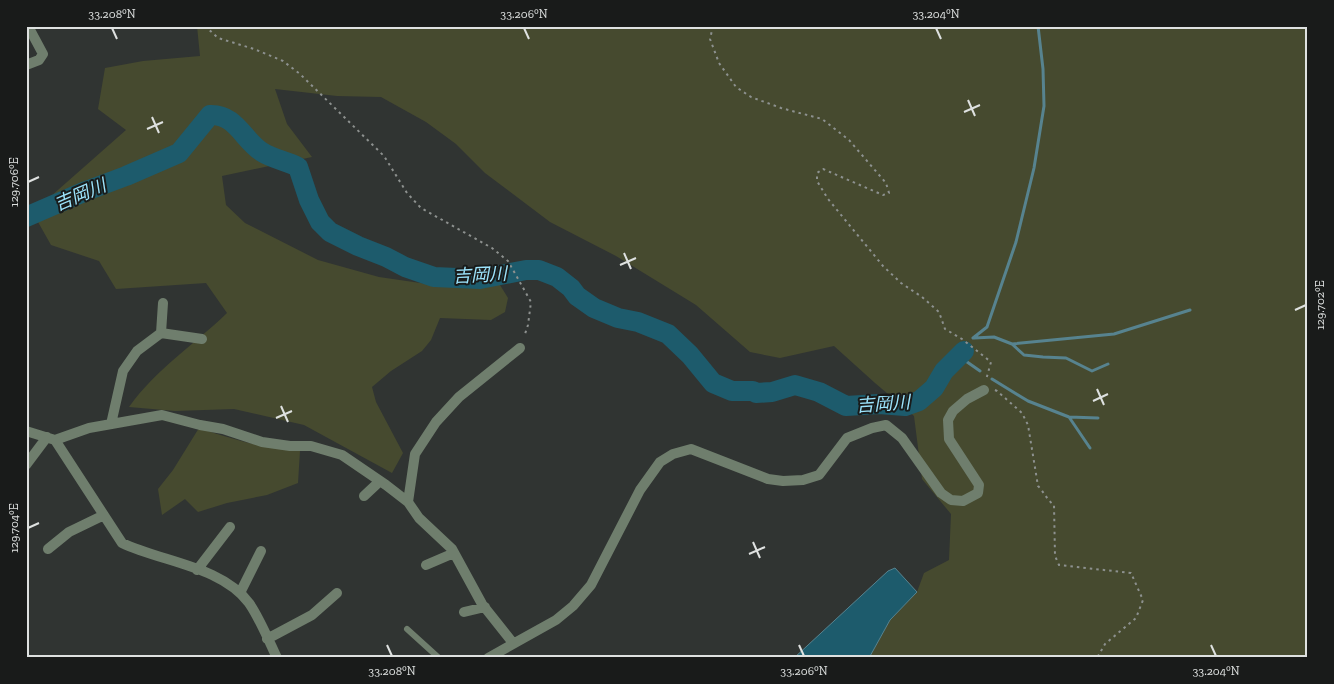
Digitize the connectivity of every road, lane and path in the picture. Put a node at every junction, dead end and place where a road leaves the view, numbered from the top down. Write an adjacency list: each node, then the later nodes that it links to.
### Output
1 (28, 26): 6 (street)
2 (205, 26): 10 (path)
3 (713, 26): 11 (path)
4 (1215, 26): 5 (path)
5 (1219, 26)
6 (26, 64)
7 (163, 303): 8 (street)
8 (161, 333): 9 (street); 12 (street)
9 (202, 339)
10 (520, 348): 18 (street)
11 (984, 390): 32 (street); 36 (path)
12 (112, 424): 14 (street); 16 (street)
13 (26, 430): 14 (street)
14 (51, 438): 15 (street); 19 (street)
15 (26, 465)
16 (380, 480): 17 (street); 18 (street)
17 (364, 496)
18 (408, 502): 23 (street)
19 (102, 516): 21 (street); 25 (street)
20 (230, 527): 25 (street)
21 (48, 549)
22 (261, 551): 26 (street)
23 (454, 553): 24 (street); 28 (street)
24 (426, 565)
25 (196, 570): 26 (street)
26 (240, 593): 31 (street)
27 (337, 593): 31 (street)
28 (485, 607): 29 (street); 32 (street)
29 (464, 612)
30 (407, 629): 34 (lane)
31 (267, 639): 33 (street)
32 (513, 643): 35 (street)
33 (277, 658)
34 (439, 658)
35 (488, 658)
36 (1097, 658)

